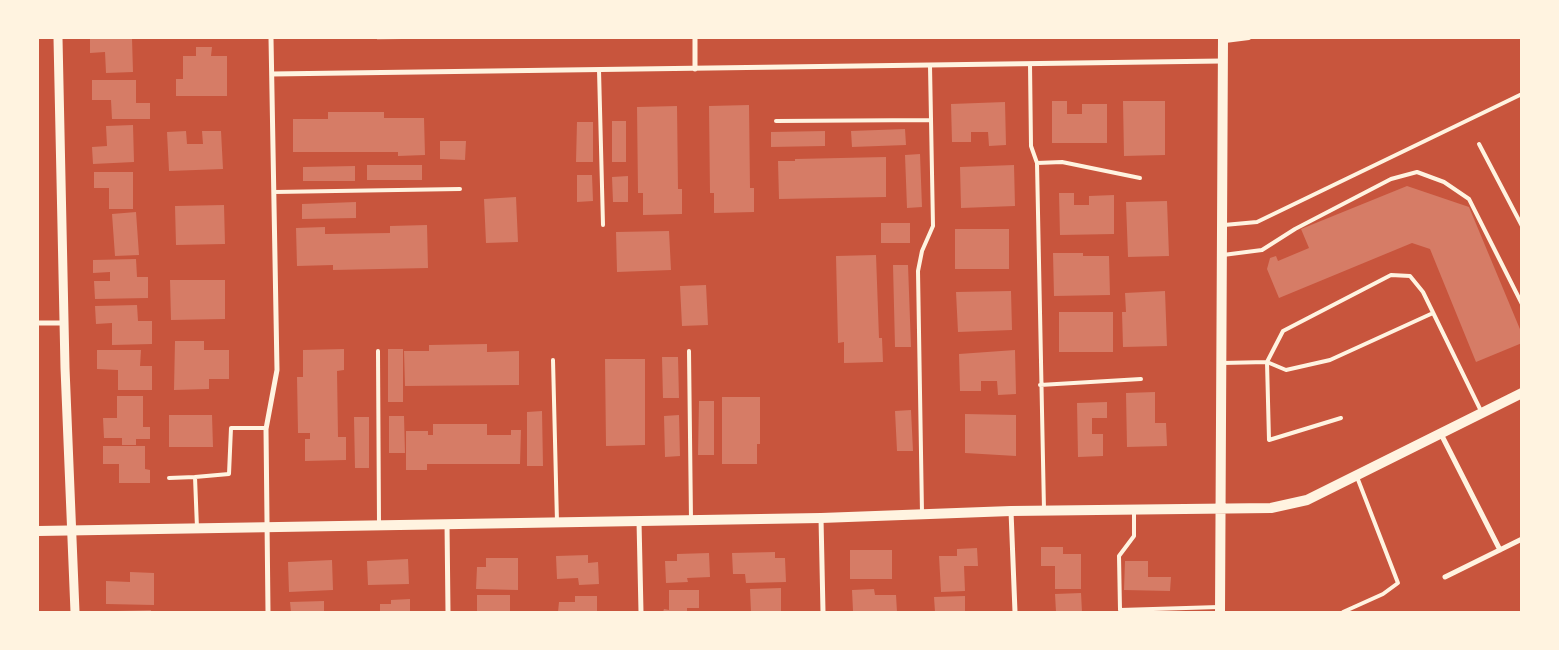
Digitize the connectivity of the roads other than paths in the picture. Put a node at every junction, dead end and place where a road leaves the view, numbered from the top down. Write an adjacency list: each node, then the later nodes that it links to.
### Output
1 (58, 38): 26 (street)
2 (271, 38): 11 (street)
3 (695, 38): 9 (street)
4 (1249, 38): 5 (lane)
5 (1223, 39): 6 (main road)
6 (1222, 61): 7 (street); 21 (main road)
7 (1030, 64): 8 (street); 16 (lane)
8 (930, 66): 9 (street); 13 (lane)
9 (695, 69): 10 (street)
10 (599, 70): 11 (street); 20 (lane)
11 (272, 74): 19 (street)
12 (1522, 94): 21 (lane)
13 (931, 120): 14 (lane); 47 (lane)
14 (776, 121)
15 (1479, 144): 22 (lane)
16 (1037, 163): 17 (lane); 34 (lane)
17 (1140, 178)
18 (460, 188): 19 (lane)
19 (274, 192): 38 (street)
20 (603, 225)
21 (1220, 225): 23 (main road)
22 (1522, 226)
23 (1220, 255): 24 (lane); 32 (main road)
24 (1522, 304)
25 (1433, 313): 31 (lane); 31 (lane); 36 (lane)
26 (64, 322): 27 (street); 56 (street)
27 (38, 323)
28 (378, 351): 53 (lane)
29 (688, 351): 49 (lane)
30 (553, 360): 51 (lane)
31 (1267, 362): 32 (lane); 37 (lane)
32 (1220, 363): 43 (main road)
33 (1141, 380): 34 (lane)
34 (1040, 384): 46 (lane)
35 (1522, 393): 36 (main road)
36 (1482, 413): 39 (main road)
37 (1341, 418)
38 (266, 428): 41 (lane); 54 (street)
39 (1441, 433): 40 (main road); 59 (street)
40 (1357, 475): 43 (main road); 68 (lane)
41 (195, 477): 42 (lane); 55 (lane)
42 (169, 478)
43 (1220, 507): 44 (main road); 61 (main road)
44 (1134, 509): 46 (main road); 61 (lane)
45 (1011, 511): 46 (main road); 47 (main road); 67 (street)
46 (1044, 511)
47 (922, 515): 48 (main road)
48 (821, 518): 49 (main road); 66 (street)
49 (691, 520): 50 (main road)
50 (639, 521): 51 (main road); 65 (street)
51 (557, 522): 52 (main road)
52 (447, 523): 53 (main road); 64 (street)
53 (379, 524): 54 (main road)
54 (268, 526): 55 (main road); 63 (street)
55 (197, 528): 56 (main road)
56 (74, 530): 57 (main road); 62 (street)
57 (38, 531)
58 (1522, 540): 59 (street)
59 (1500, 550): 60 (street)
60 (1446, 577)
61 (1220, 610)
62 (75, 612)
63 (268, 612)
64 (448, 612)
65 (641, 612)
66 (823, 612)
67 (1015, 612)
68 (1343, 612)

